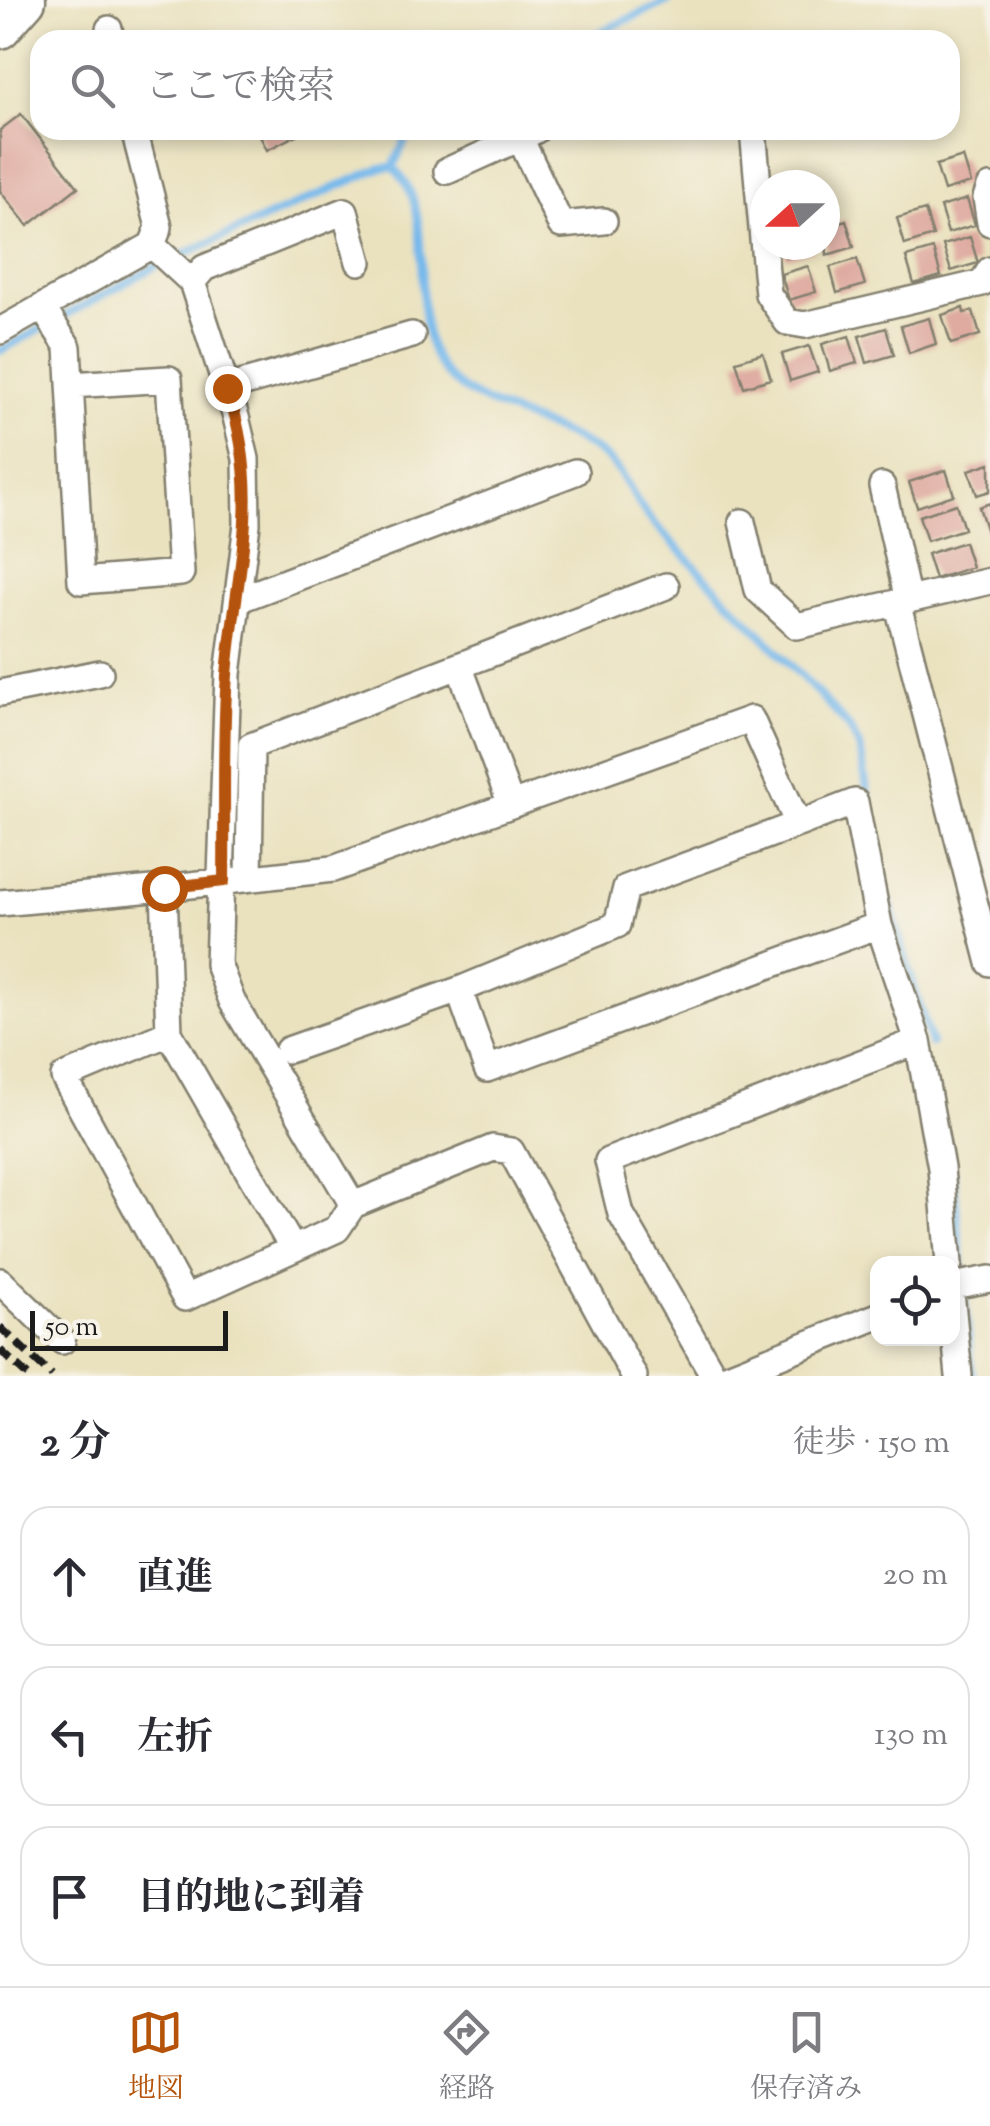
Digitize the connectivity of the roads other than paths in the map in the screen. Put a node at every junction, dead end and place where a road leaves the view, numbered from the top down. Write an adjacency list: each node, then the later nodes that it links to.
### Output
1 (25, 0): 2 (main road)
2 (0, 28)
3 (137, 140): 11 (street)
4 (515, 140): 7 (street)
5 (530, 140): 9 (street)
6 (754, 140): 13 (street)
7 (447, 171)
8 (990, 186): 10 (street)
9 (604, 221)
10 (990, 223)
11 (155, 248): 14 (street); 15 (street)
12 (360, 262): 14 (street)
13 (990, 270)
14 (185, 276): 19 (street)
15 (49, 317): 16 (street); 18 (street)
16 (0, 330)
17 (412, 335): 19 (street)
18 (70, 384): 18 (street)
19 (227, 388): 25 (street)
20 (575, 472): 25 (street)
21 (882, 486): 26 (street)
22 (742, 522): 26 (street)
23 (990, 580): 26 (street)
24 (666, 586): 27 (street)
25 (240, 598): 32 (street)
26 (902, 601): 36 (street)
27 (460, 668): 30 (street); 32 (street)
28 (100, 673): 29 (street)
29 (0, 693)
30 (511, 805): 31 (street); 32 (street)
31 (798, 824): 35 (street); 37 (street)
32 (237, 879): 33 (street); 41 (street)
33 (164, 888): 34 (street); 38 (street)
34 (0, 903)
35 (880, 925): 37 (street); 39 (street)
36 (988, 949)
37 (459, 990): 40 (street)
38 (169, 1032): 42 (street); 42 (street)
39 (918, 1041): 43 (street); 51 (street)
40 (288, 1050)
41 (352, 1204): 42 (street); 50 (street)
42 (293, 1249)
43 (948, 1256)
44 (990, 1279): 46 (street)
45 (0, 1281): 48 (street)
46 (960, 1285)
47 (870, 1319): 52 (street)
48 (62, 1341)
49 (956, 1346): 53 (street)
50 (634, 1376)
51 (714, 1376)
52 (728, 1376)
53 (959, 1376)

